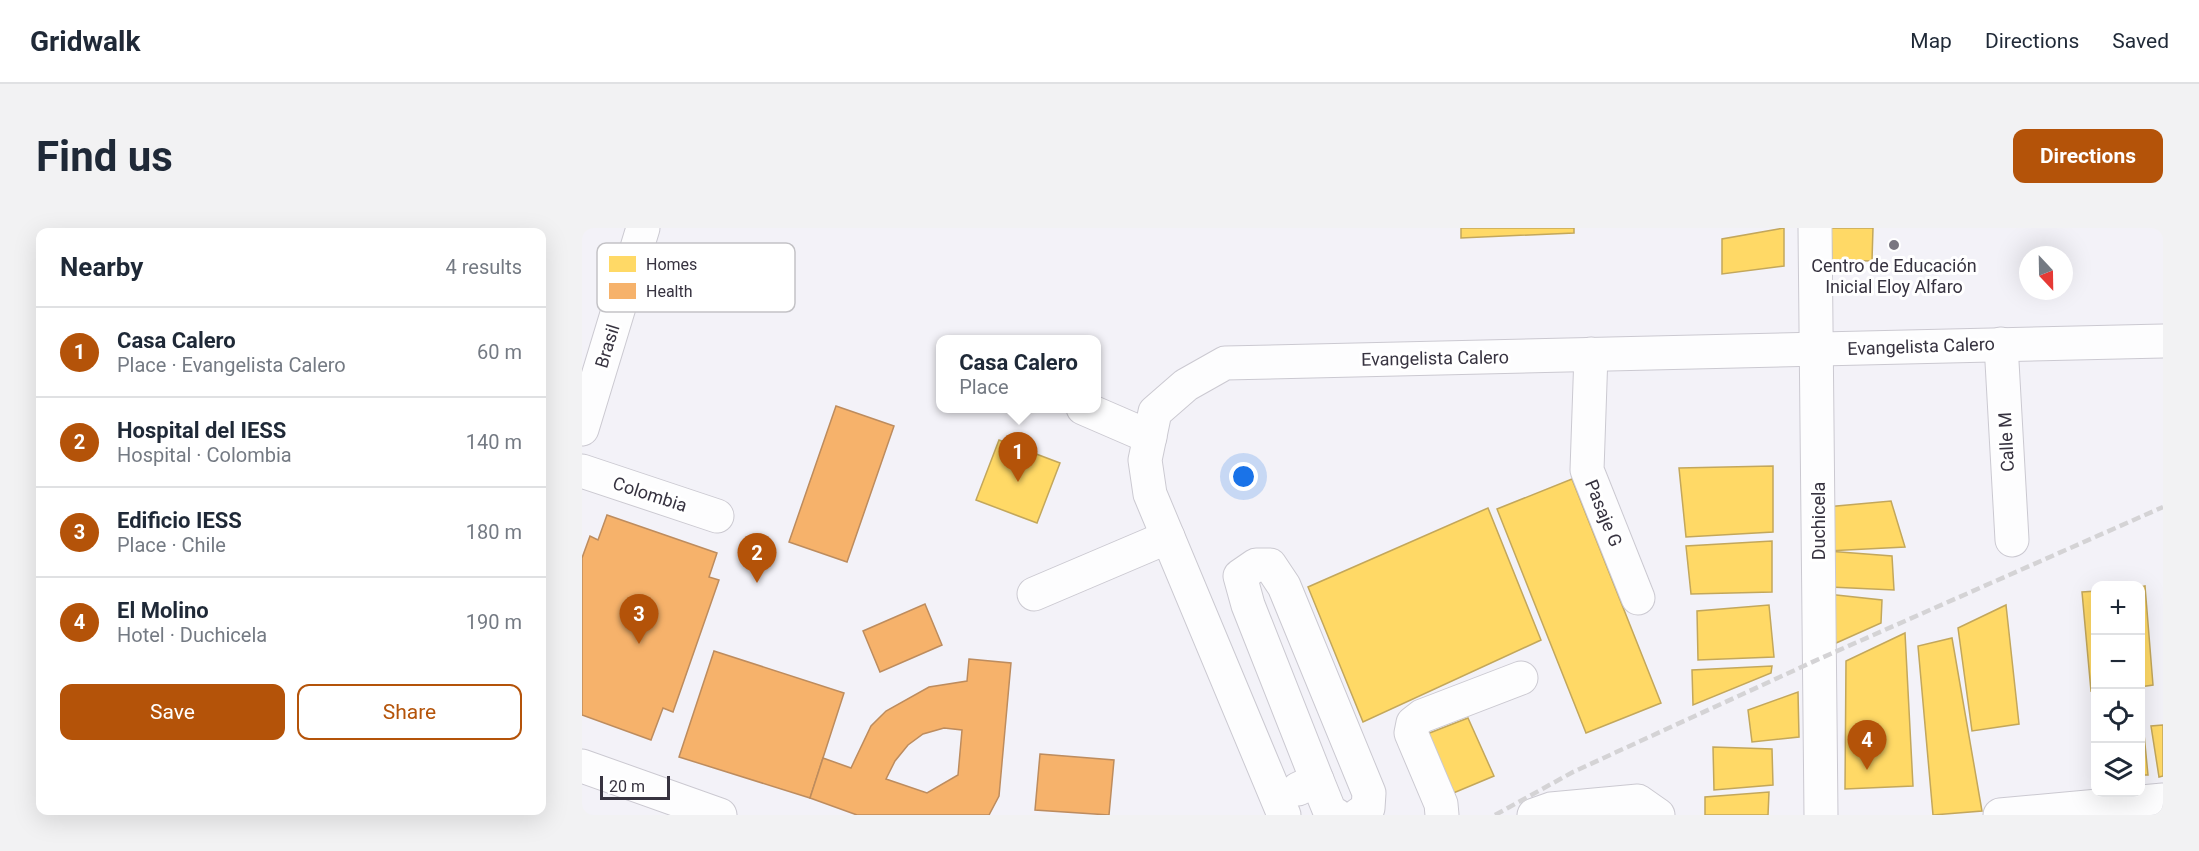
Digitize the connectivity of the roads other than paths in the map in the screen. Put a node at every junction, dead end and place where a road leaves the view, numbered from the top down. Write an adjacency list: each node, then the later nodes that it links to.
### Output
1 (643, 228): 3 (street, Brasil)
2 (1815, 228): 7 (street, Duchicela)
3 (638, 243)
4 (618, 312): 10 (street, Brasil)
5 (2163, 341): 6 (street, Evangelista Calero)
6 (2001, 344): 7 (street, Evangelista Calero); 15 (street, Calle M)
7 (1817, 349): 8 (street, Evangelista Calero); 29 (street, Duchicela)
8 (1591, 354): 11 (street, Evangelista Calero); 17 (street, Pasaje G)
9 (1094, 413): 11 (street)
10 (582, 429)
11 (1150, 438): 14 (street, Evangelista Calero)
12 (582, 471): 13 (street, Colombia)
13 (717, 516)
14 (1168, 537): 16 (street); 22 (street, Evangelista Calero)
15 (2012, 540)
16 (1034, 594)
17 (1638, 598)
18 (1521, 678): 26 (street)
19 (582, 766): 23 (street)
20 (1317, 780): 22 (street); 24 (street); 25 (street)
21 (2163, 800): 30 (street)
22 (1281, 807)
23 (720, 815)
24 (1336, 815)
25 (1358, 815)
26 (1442, 815)
27 (1534, 815): 28 (street)
28 (1658, 815)
29 (1821, 815)
30 (2000, 815)

